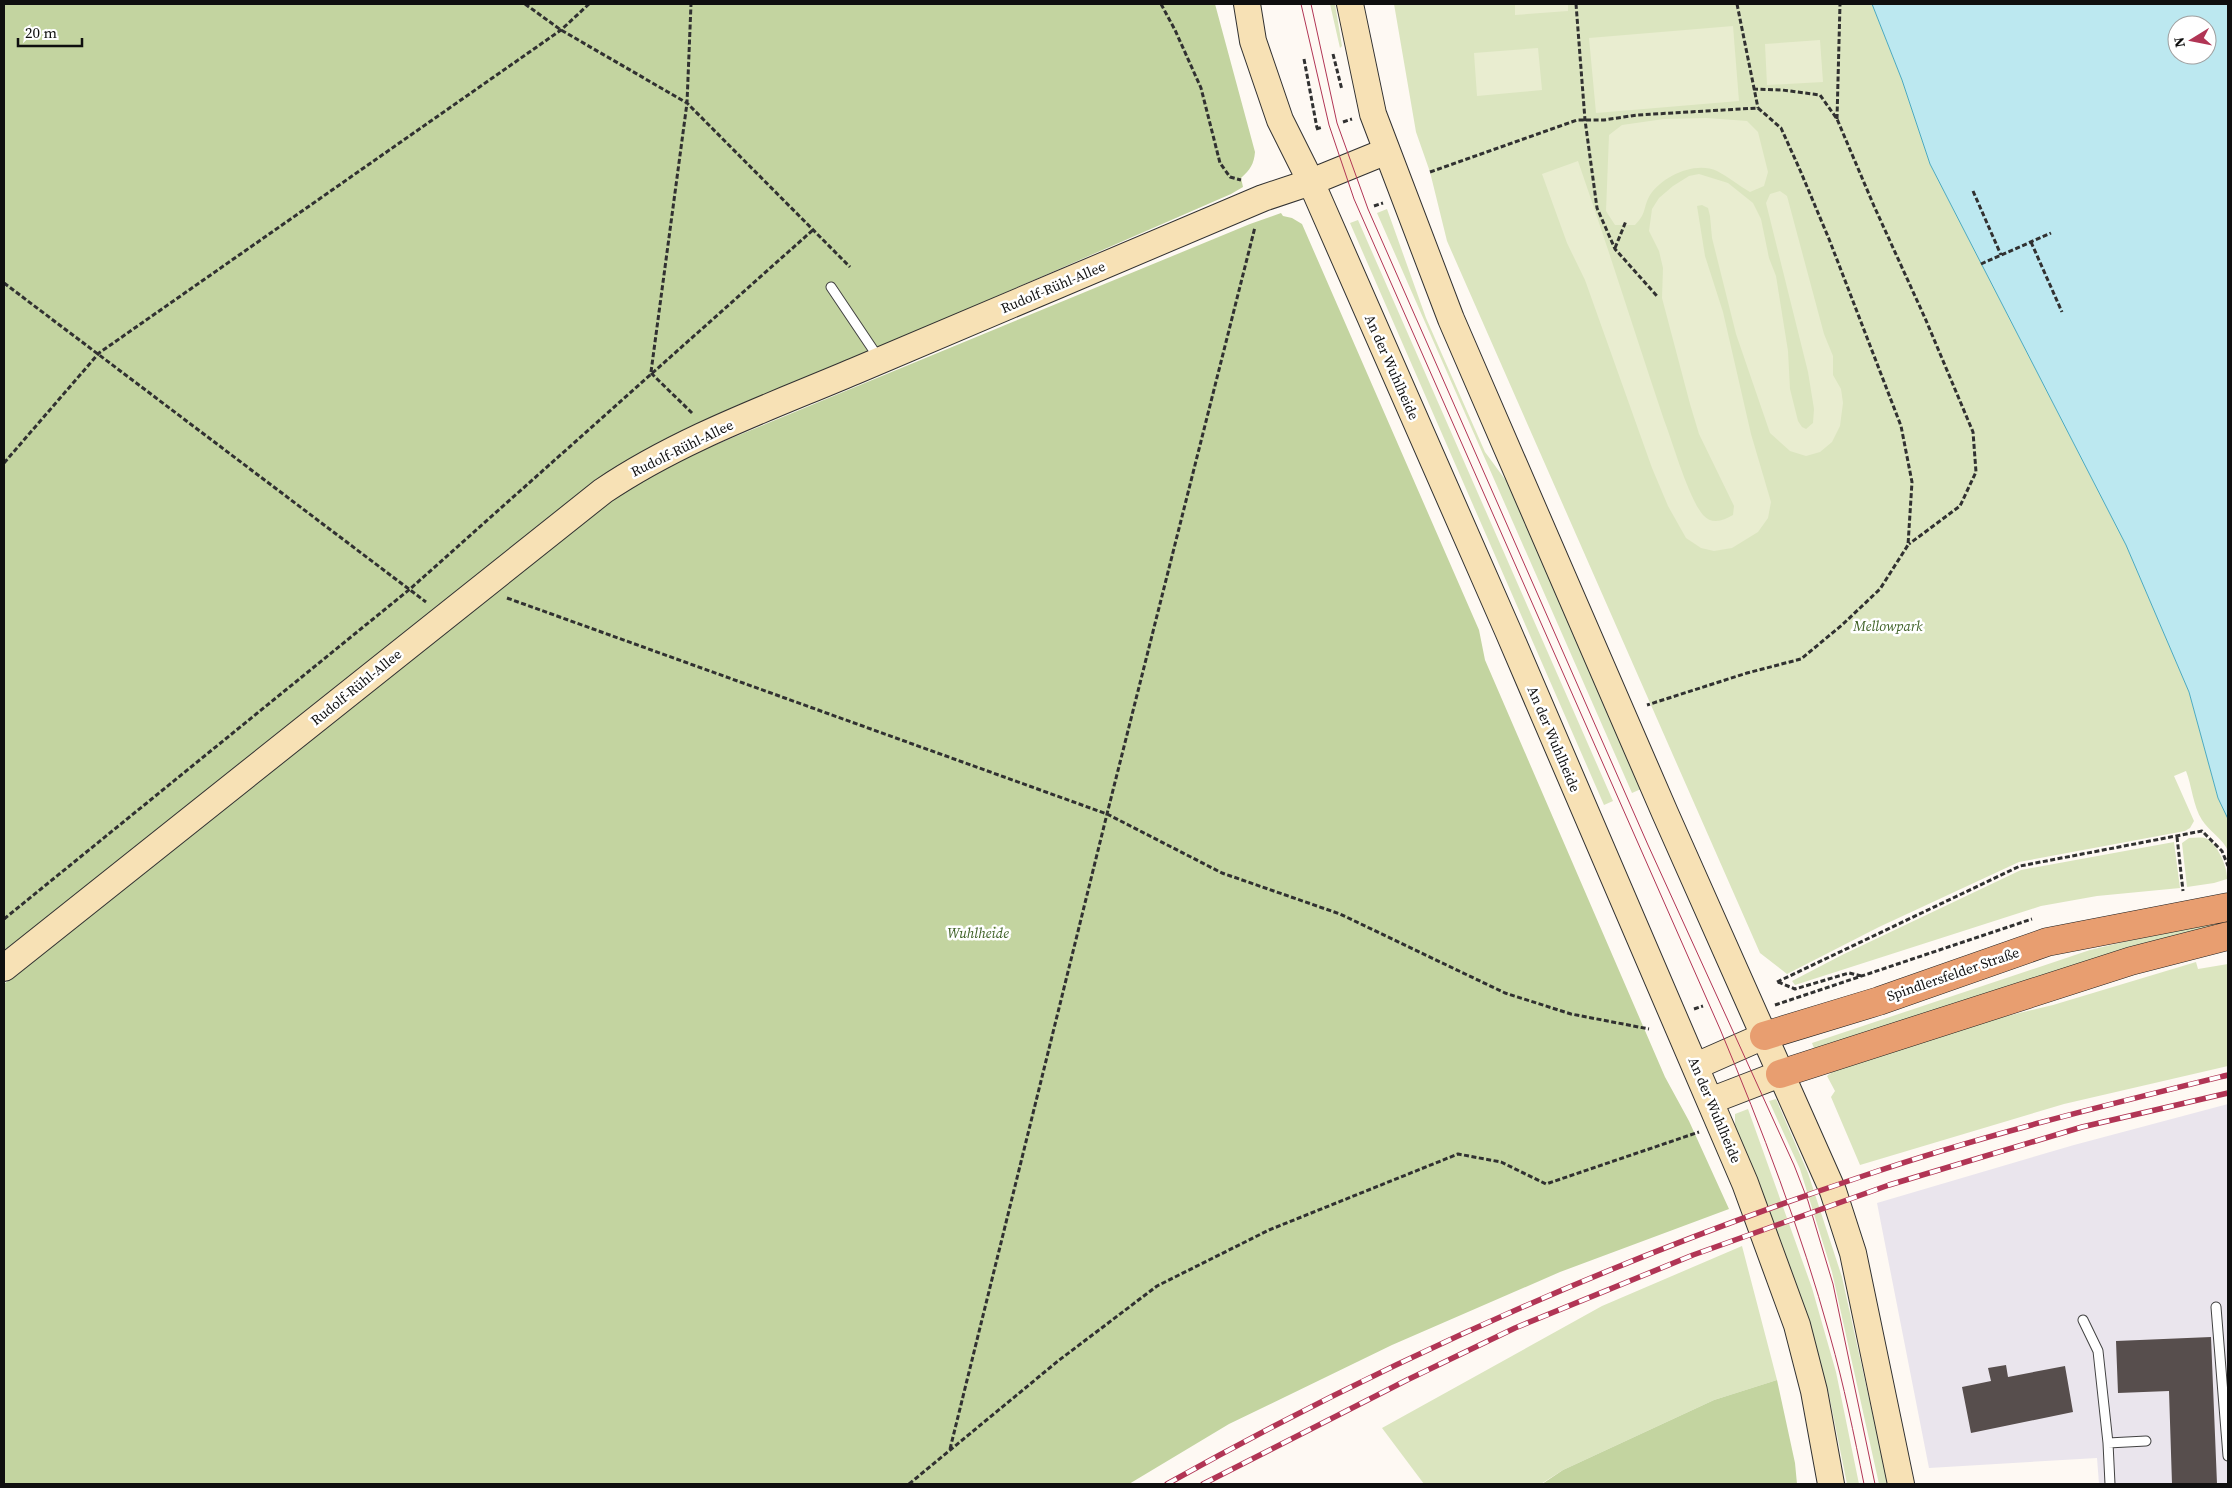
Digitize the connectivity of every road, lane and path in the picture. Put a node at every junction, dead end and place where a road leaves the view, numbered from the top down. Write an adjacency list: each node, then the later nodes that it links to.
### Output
1 (525, 4): 10 (path)
2 (589, 4): 10 (path)
3 (691, 4): 15 (path)
4 (1161, 4): 26 (path)
5 (1246, 4): 27 (main road, An der Wuhlheide)
6 (1350, 4): 24 (main road)
7 (1576, 4): 20 (path)
8 (1737, 4): 13 (path)
9 (1840, 4): 18 (path)
10 (561, 30): 15 (path); 42 (path)
11 (1333, 54): 14 (path)
12 (1304, 59): 22 (path)
13 (1754, 90): 16 (path); 18 (path)
14 (1343, 98)
15 (687, 103): 31 (path); 44 (path)
16 (1758, 108): 20 (path); 47 (path)
17 (1346, 113): 19 (path)
18 (1838, 119): 47 (path)
19 (1348, 120)
20 (1585, 120): 25 (path); 34 (path)
21 (1323, 127): 22 (path)
22 (1317, 128): 23 (path)
23 (1311, 130)
24 (1387, 151): 27 (main road, Rudolf-Rühl-Allee); 64 (main road)
25 (1430, 172)
26 (1241, 180)
27 (1311, 182): 29 (main road, Rudolf-Rühl-Allee); 65 (main road, An der Wuhlheide)
28 (1973, 192): 35 (path)
29 (1263, 198): 43 (main road, Rudolf-Rühl-Allee); 52 (path)
30 (1626, 220): 34 (path)
31 (814, 228): 37 (path); 44 (path)
32 (2051, 233): 33 (path)
33 (2031, 242): 35 (path); 41 (path)
34 (1615, 249): 40 (path)
35 (2001, 255): 36 (path)
36 (1981, 264)
37 (850, 267)
38 (4, 283): 42 (path)
39 (831, 287): 43 (lane)
40 (1658, 296)
41 (2062, 312)
42 (99, 353): 46 (path); 49 (path)
43 (880, 361): 48 (main road, Rudolf-Rühl-Allee)
44 (651, 373): 45 (path); 49 (path)
45 (692, 413)
46 (4, 463)
47 (1908, 545): 51 (path)
48 (480, 588): 50 (main road, Rudolf-Rühl-Allee); 52 (path)
49 (410, 589): 50 (path); 57 (path)
50 (444, 617): 59 (main road, Rudolf-Rühl-Allee)
51 (1647, 705)
52 (1106, 814): 63 (path); 73 (path)
53 (2177, 837): 54 (path); 55 (path); 61 (path)
54 (2228, 866)
55 (2184, 897)
56 (2223, 908): 64 (highway, Spindlersfelder Straße)
57 (4, 919)
58 (2226, 937): 66 (highway)
59 (4, 968)
60 (1703, 1006): 62 (path)
61 (1772, 1006)
62 (1694, 1009)
63 (1648, 1029)
64 (1764, 1036): 65 (main road, Spindlersfelder Straße); 66 (main road)
65 (1696, 1066): 67 (main road, An der Wuhlheide)
66 (1780, 1074): 67 (main road); 77 (main road)
67 (1710, 1101): 76 (main road, An der Wuhlheide)
68 (1701, 1131): 73 (path)
69 (2216, 1307): 74 (lane)
70 (2083, 1320): 72 (lane)
71 (2146, 1441): 72 (lane)
72 (2108, 1443): 78 (lane)
73 (950, 1449): 75 (path)
74 (2228, 1456)
75 (909, 1484)
76 (1831, 1484)
77 (1901, 1484)
78 (2110, 1484)

